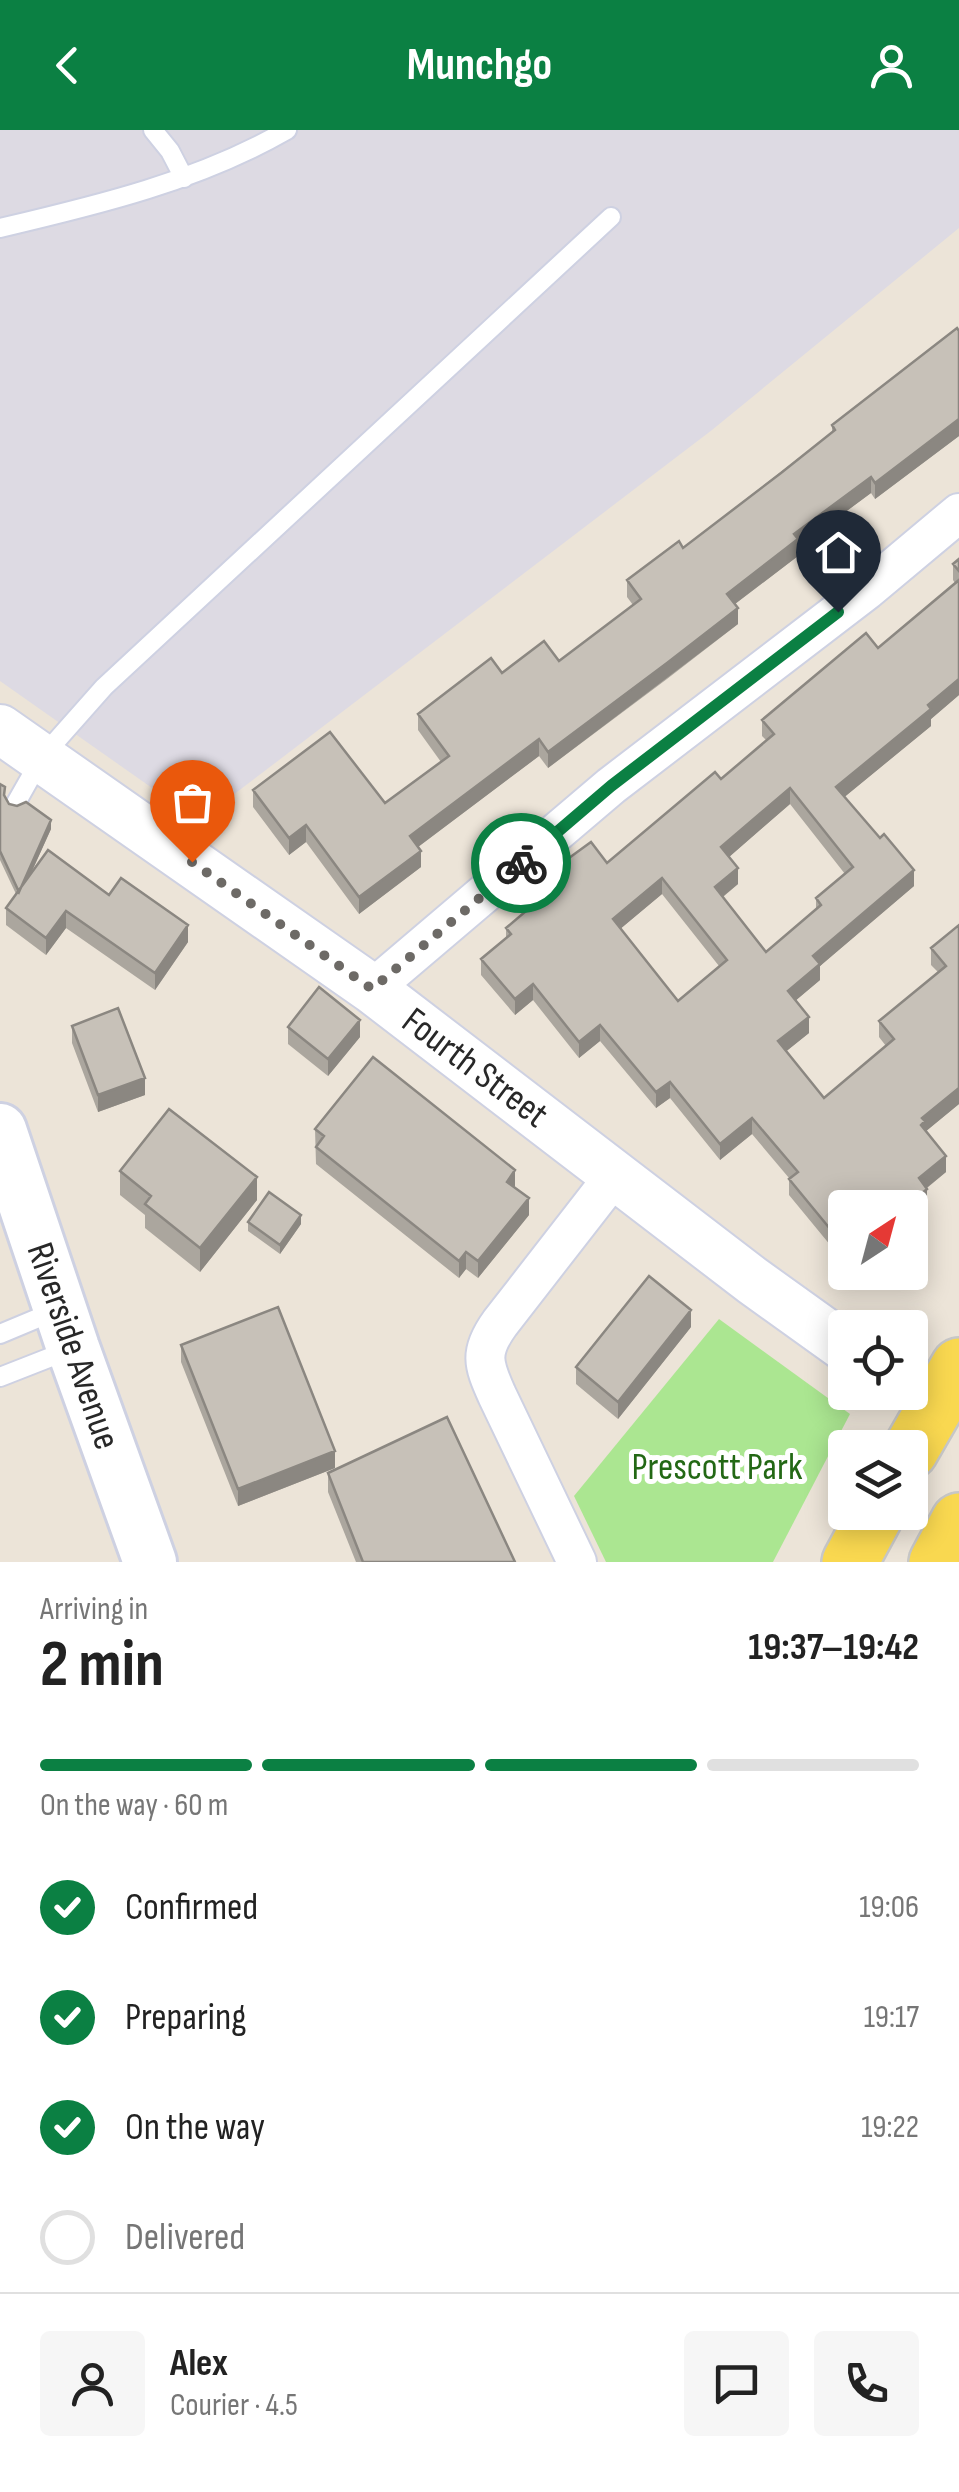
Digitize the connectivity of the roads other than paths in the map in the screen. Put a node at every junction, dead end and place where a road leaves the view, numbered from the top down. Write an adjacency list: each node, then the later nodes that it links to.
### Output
1 (154, 130): 3 (lane)
2 (287, 130): 3 (lane)
3 (184, 178): 5 (lane)
4 (611, 217): 8 (lane)
5 (0, 228)
6 (959, 514): 10 (street)
7 (0, 729): 8 (street, Fourth Street)
8 (42, 757): 9 (lane); 10 (street, Fourth Street)
9 (16, 804)
10 (372, 989): 12 (street, Fourth Street)
11 (4, 1157): 13 (main road, Riverside Avenue)
12 (615, 1174): 15 (street, Fourth Street); 20 (street)
13 (67, 1329): 14 (lane); 16 (lane); 19 (main road, Riverside Avenue)
14 (0, 1334)
15 (828, 1334)
16 (0, 1378)
17 (959, 1521): 22 (main road)
18 (867, 1530): 21 (main road)
19 (150, 1562)
20 (577, 1562)
21 (850, 1562)
22 (937, 1562)

